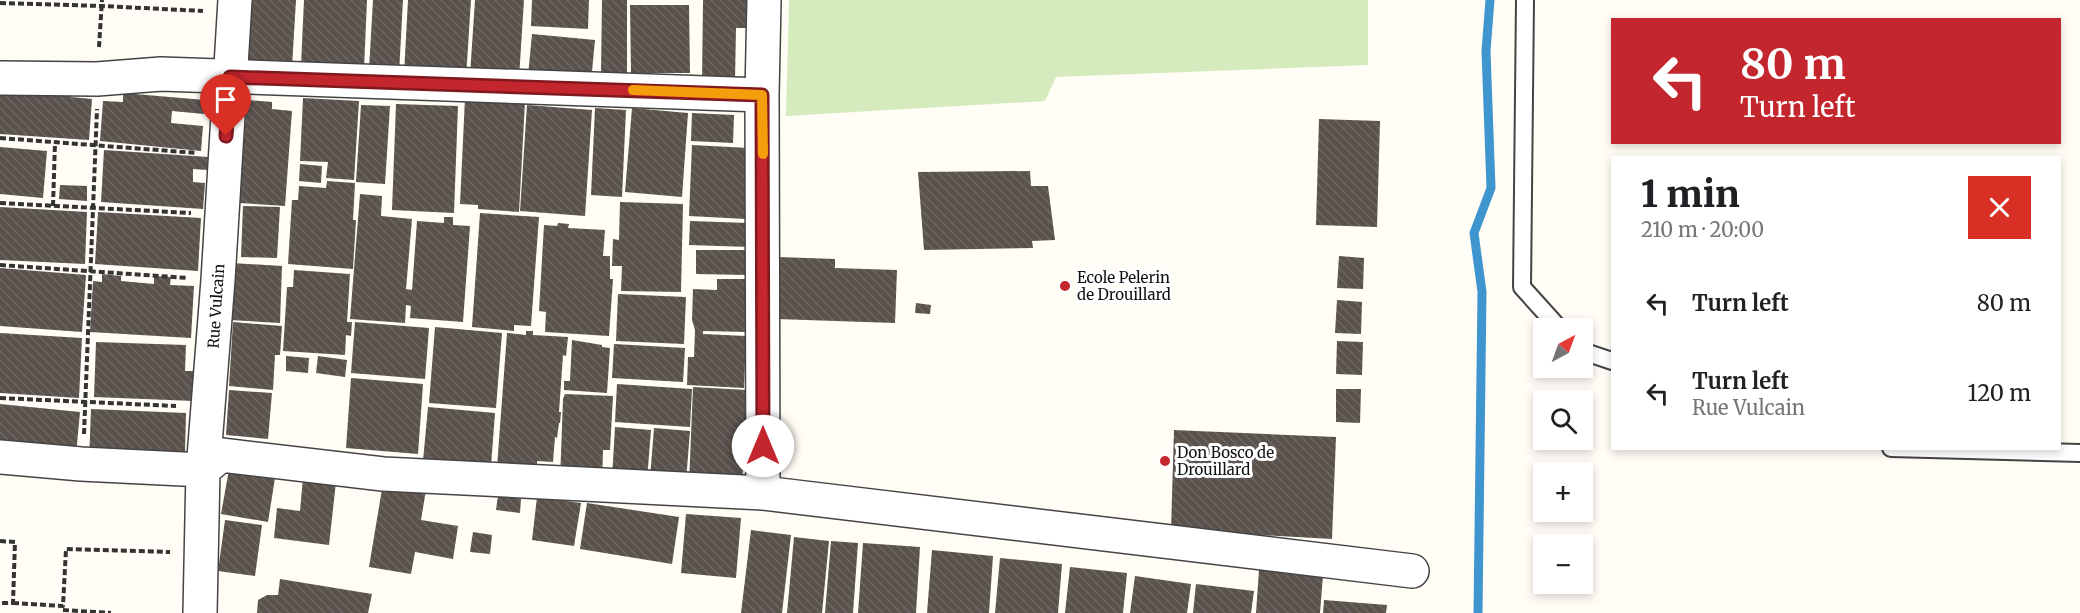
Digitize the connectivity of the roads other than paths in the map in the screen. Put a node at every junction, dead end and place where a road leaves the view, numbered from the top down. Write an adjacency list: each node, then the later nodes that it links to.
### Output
1 (764, 0): 6 (street)
2 (1525, 0): 7 (lane)
3 (234, 6): 4 (street, Rue Vulcain)
4 (230, 77): 5 (street); 6 (street); 13 (street, Rue Vulcain)
5 (0, 78)
6 (762, 95): 14 (street)
7 (1550, 318)
8 (1593, 355): 9 (lane)
9 (1611, 361)
10 (1967, 450): 11 (lane)
11 (2080, 453)
12 (0, 457): 13 (street)
13 (203, 470): 14 (street); 16 (street, Rue Vulcain)
14 (763, 493): 15 (street)
15 (1412, 571)
16 (200, 613)

